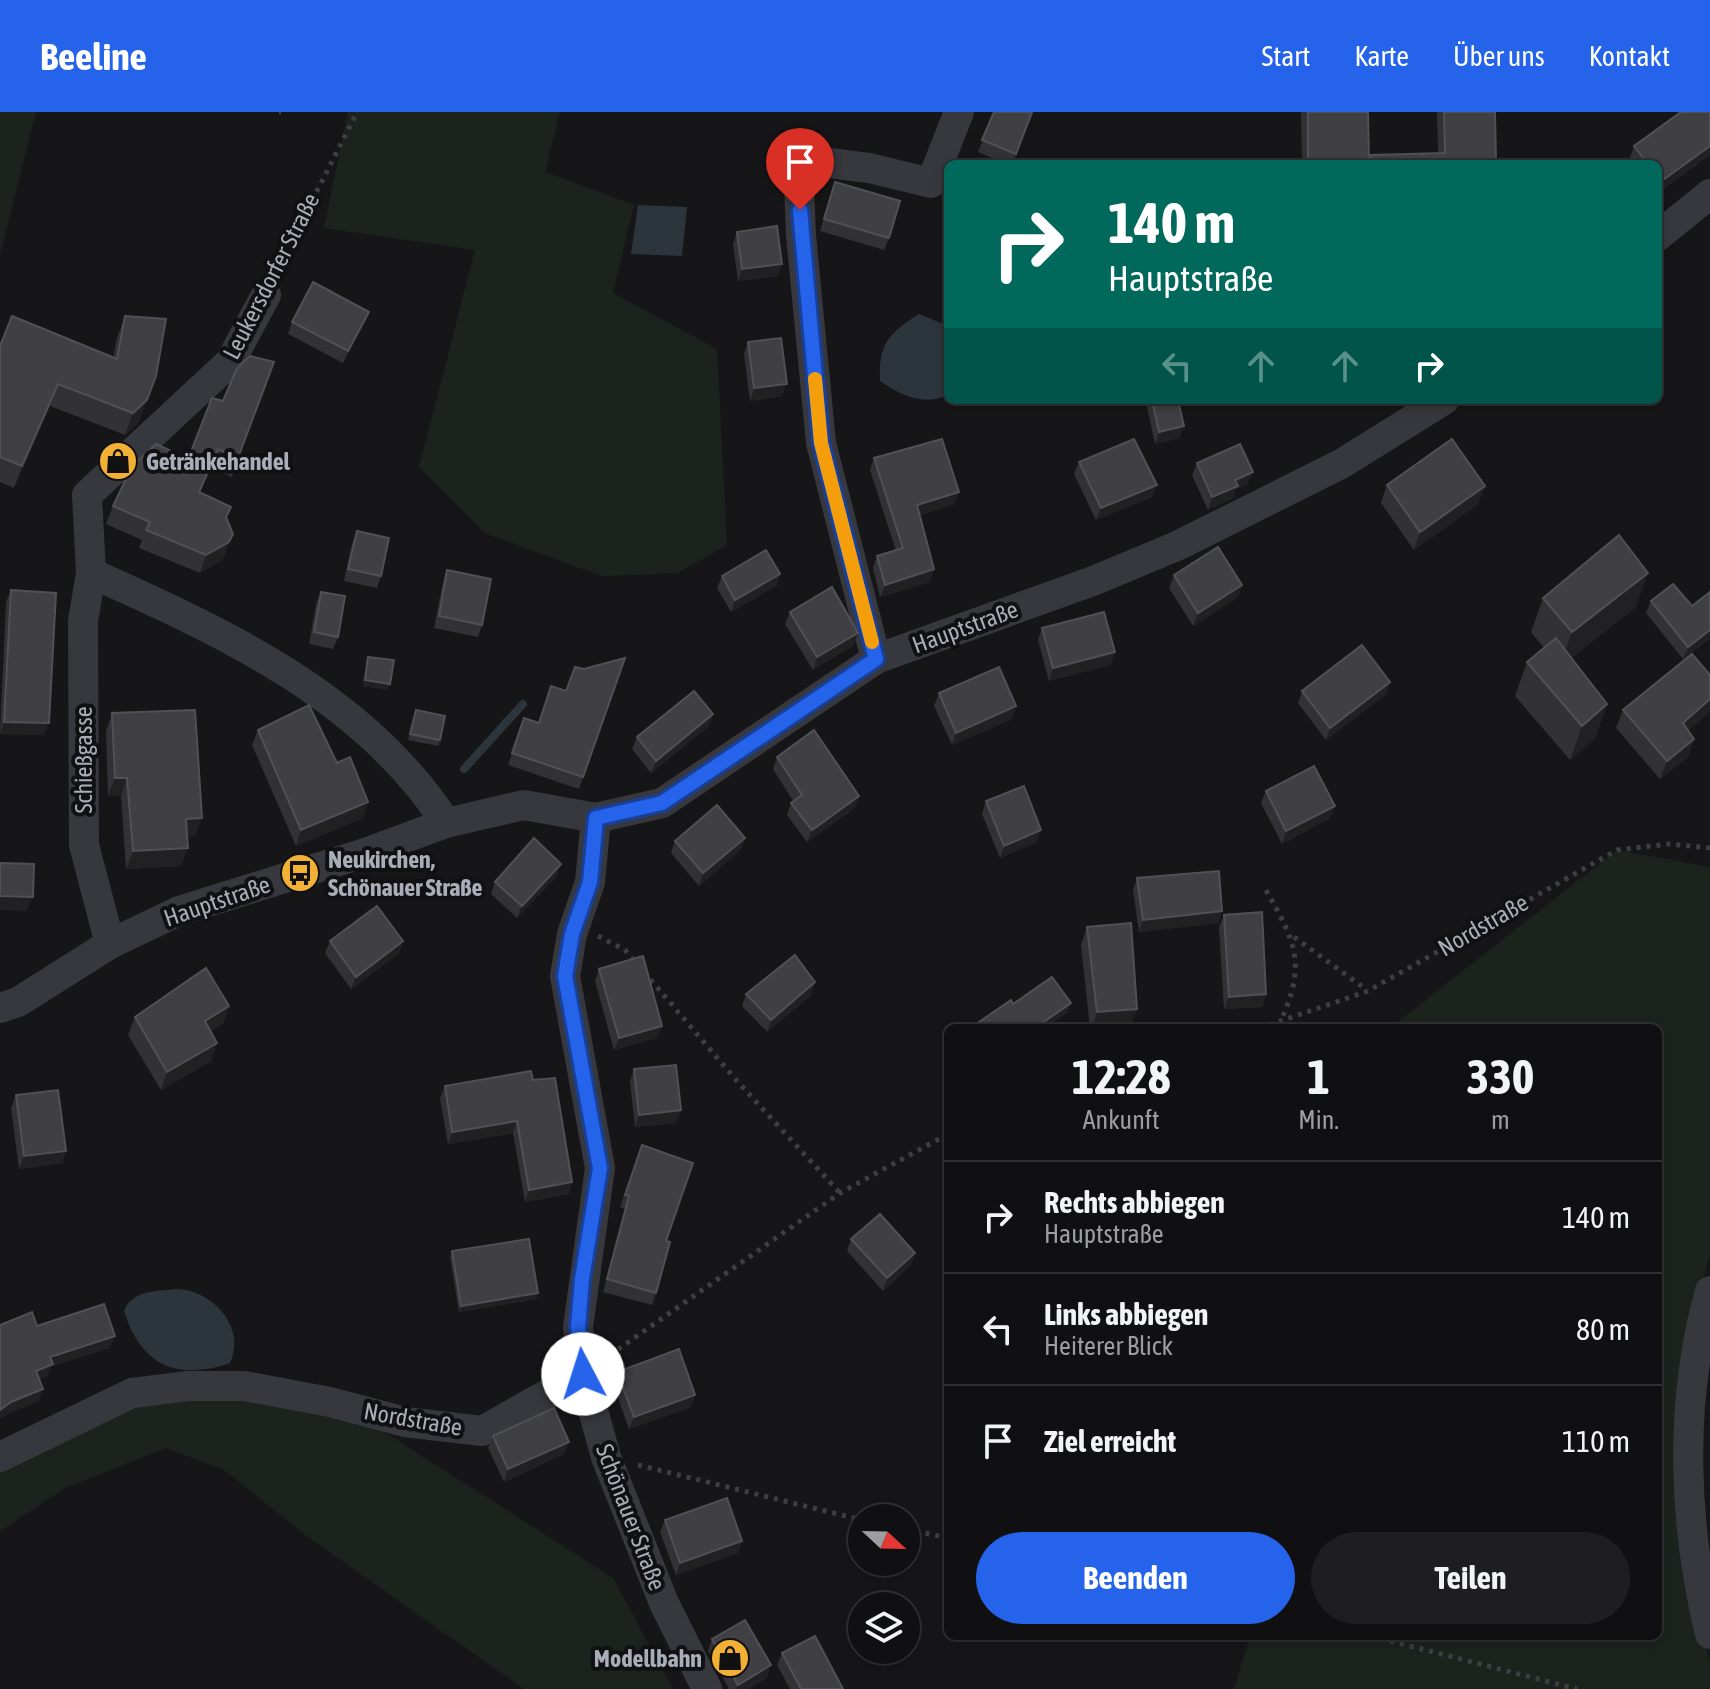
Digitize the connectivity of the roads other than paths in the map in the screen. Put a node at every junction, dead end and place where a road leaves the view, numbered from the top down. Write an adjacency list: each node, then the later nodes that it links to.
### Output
1 (959, 112): 7 (street)
2 (1710, 194): 3 (street)
3 (1662, 233)
4 (266, 295): 6 (street, Leukersdorfer Straße)
5 (1438, 404): 7 (street, Hauptstraße)
6 (91, 573): 9 (street); 10 (street, Schießgasse)
7 (876, 659): 8 (street, Hauptstraße)
8 (596, 818): 9 (street, Hauptstraße); 13 (street, Schönauer Straße)
9 (446, 823): 10 (street, Hauptstraße)
10 (110, 944): 11 (street, Hauptstraße)
11 (0, 1008)
12 (1710, 1291): 15 (street)
13 (583, 1374): 14 (street, Nordstraße); 16 (street, Schönauer Straße)
14 (0, 1457)
15 (1710, 1634)
16 (707, 1689)

